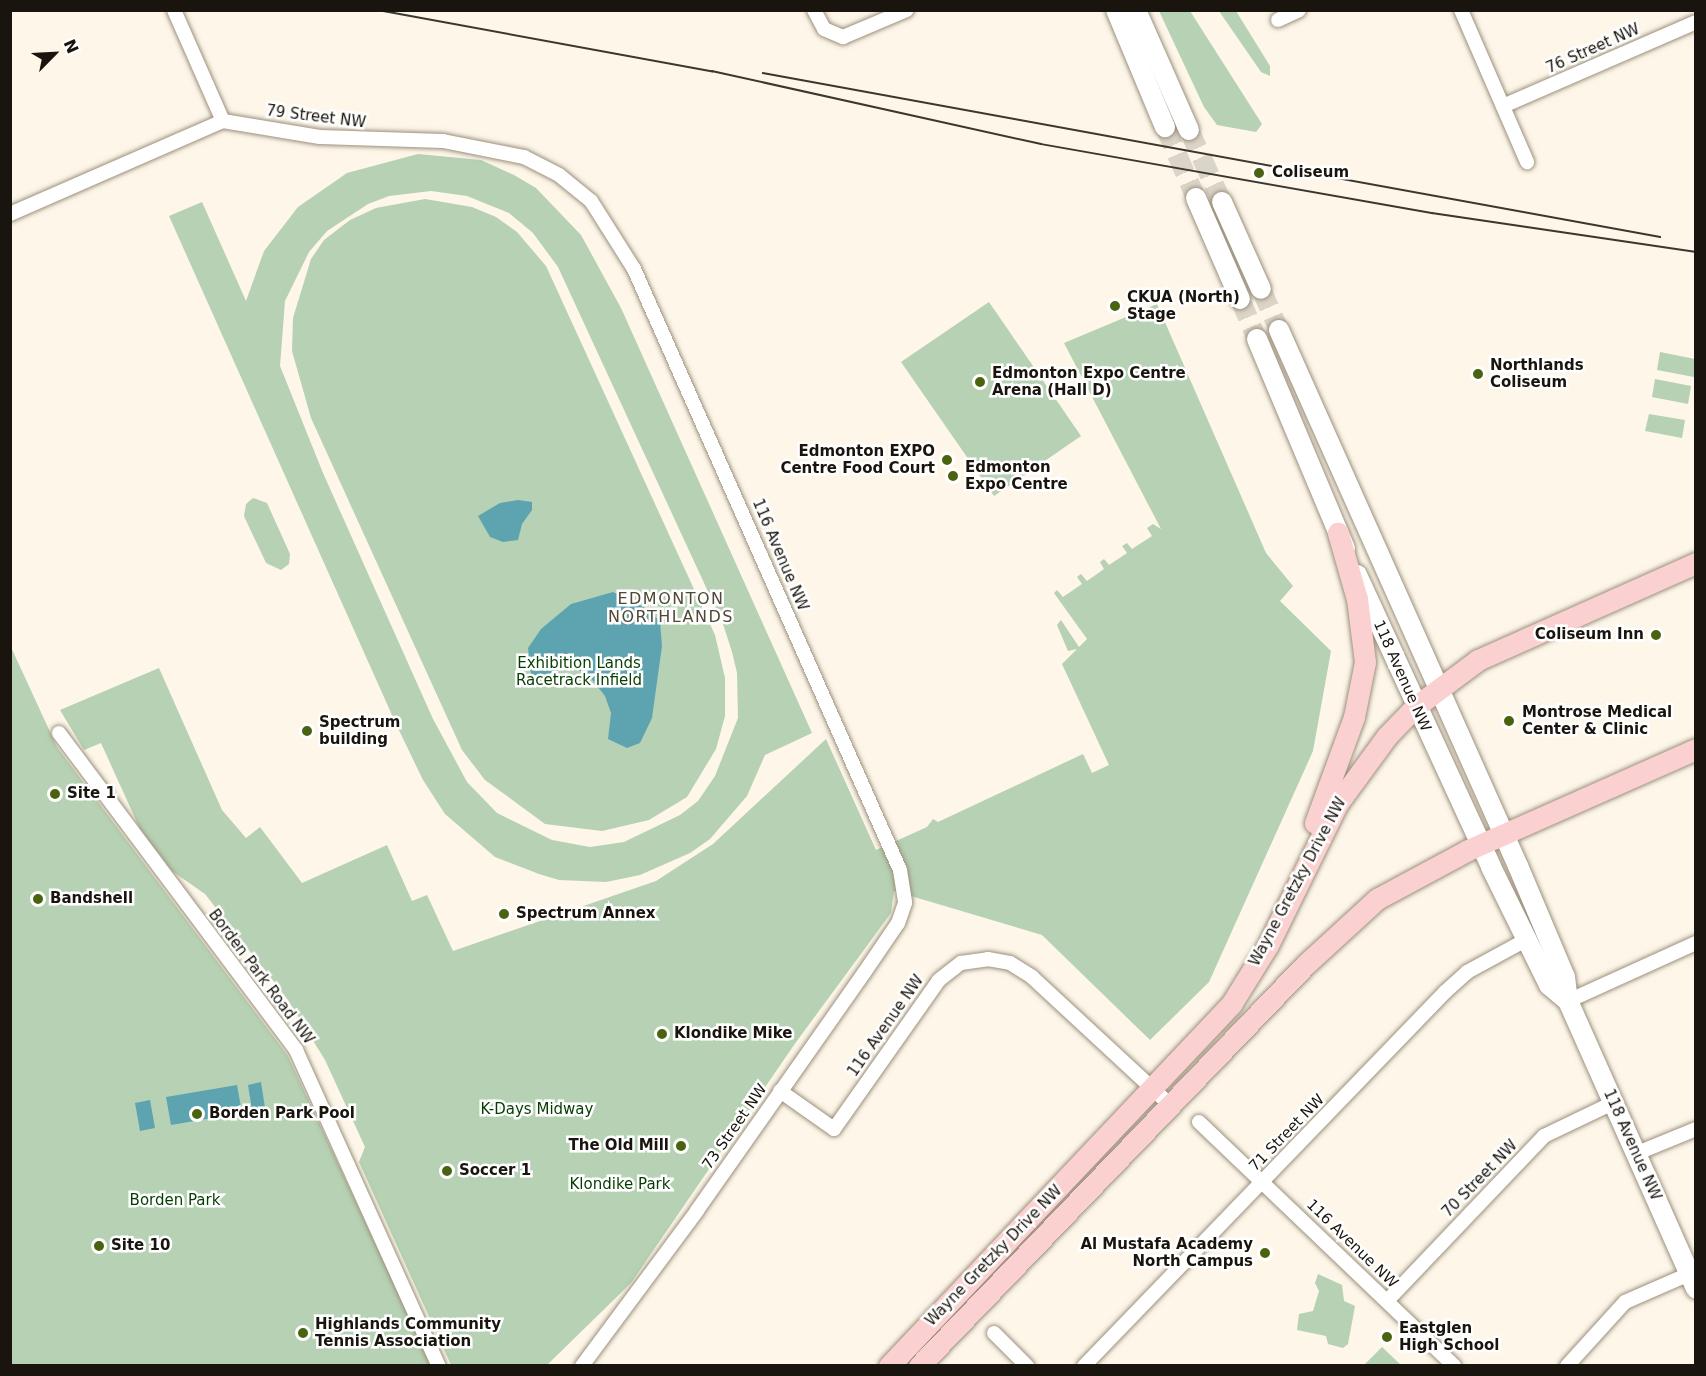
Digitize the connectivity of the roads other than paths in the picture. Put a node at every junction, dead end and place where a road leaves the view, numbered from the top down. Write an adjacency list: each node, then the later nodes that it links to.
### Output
1 (174, 10): 11 (street)
2 (814, 10): 3 (street)
3 (908, 10)
4 (1116, 10): 12 (main road)
5 (1136, 10): 13 (main road)
6 (1299, 10): 8 (street)
7 (1461, 10): 10 (street)
8 (1278, 20)
9 (1695, 22): 10 (street, 76 Street NW)
10 (1503, 106): 14 (street)
11 (223, 121): 17 (street); 18 (street, 79 Street NW)
12 (1165, 127)
13 (1189, 130)
14 (1527, 162)
15 (1196, 198): 20 (main road)
16 (1222, 202): 19 (main road)
17 (10, 214)
18 (610, 226): 32 (street, 116 Avenue NW)
19 (1261, 289)
20 (1240, 299)
21 (1279, 330): 25 (main road, 118 Avenue NW)
22 (1257, 339): 23 (main road, 118 Avenue NW)
23 (1338, 533): 26 (main road, 118 Avenue NW); 31 (main road)
24 (1695, 563): 25 (main road, Wayne Gretzky Drive NW)
25 (1439, 686): 26 (main road, Wayne Gretzky Drive NW); 29 (main road, 118 Avenue NW)
26 (1415, 707): 30 (main road, 118 Avenue NW); 31 (main road, Wayne Gretzky Drive NW)
27 (59, 732): 47 (street, Borden Park Road NW)
28 (1695, 749): 29 (main road, Wayne Gretzky Drive NW)
29 (1504, 834): 30 (main road, Wayne Gretzky Drive NW); 35 (main road, 118 Avenue NW)
30 (1479, 845): 33 (main road, 118 Avenue NW); 39 (main road, Wayne Gretzky Drive NW)
31 (1291, 894): 36 (main road, Wayne Gretzky Drive NW)
32 (905, 903): 37 (street, 73 Street NW)
33 (1526, 940): 35 (main road, 118 Avenue NW); 43 (street, 71 Street NW)
34 (1695, 943): 35 (street)
35 (1568, 1001): 38 (main road, 118 Avenue NW)
36 (1153, 1090): 37 (street, 116 Avenue NW); 39 (street, 116 Avenue NW); 49 (main road, Wayne Gretzky Drive NW)
37 (780, 1091): 48 (street, 73 Street NW)
38 (1613, 1103): 42 (main road, 118 Avenue NW); 45 (street, 70 Street NW)
39 (1170, 1105): 50 (main road, Wayne Gretzky Drive NW)
40 (1199, 1122): 43 (street, 116 Avenue NW)
41 (1695, 1129): 42 (street)
42 (1635, 1154): 44 (main road, 118 Avenue NW)
43 (1263, 1181): 45 (street, 116 Avenue NW); 52 (street, 71 Street NW)
44 (1692, 1282): 54 (street)
45 (1387, 1301): 53 (street, 116 Avenue NW)
46 (994, 1333): 51 (street)
47 (439, 1365)
48 (582, 1365)
49 (889, 1365)
50 (919, 1365)
51 (1027, 1365)
52 (1084, 1365)
53 (1454, 1365)
54 (1567, 1365)

